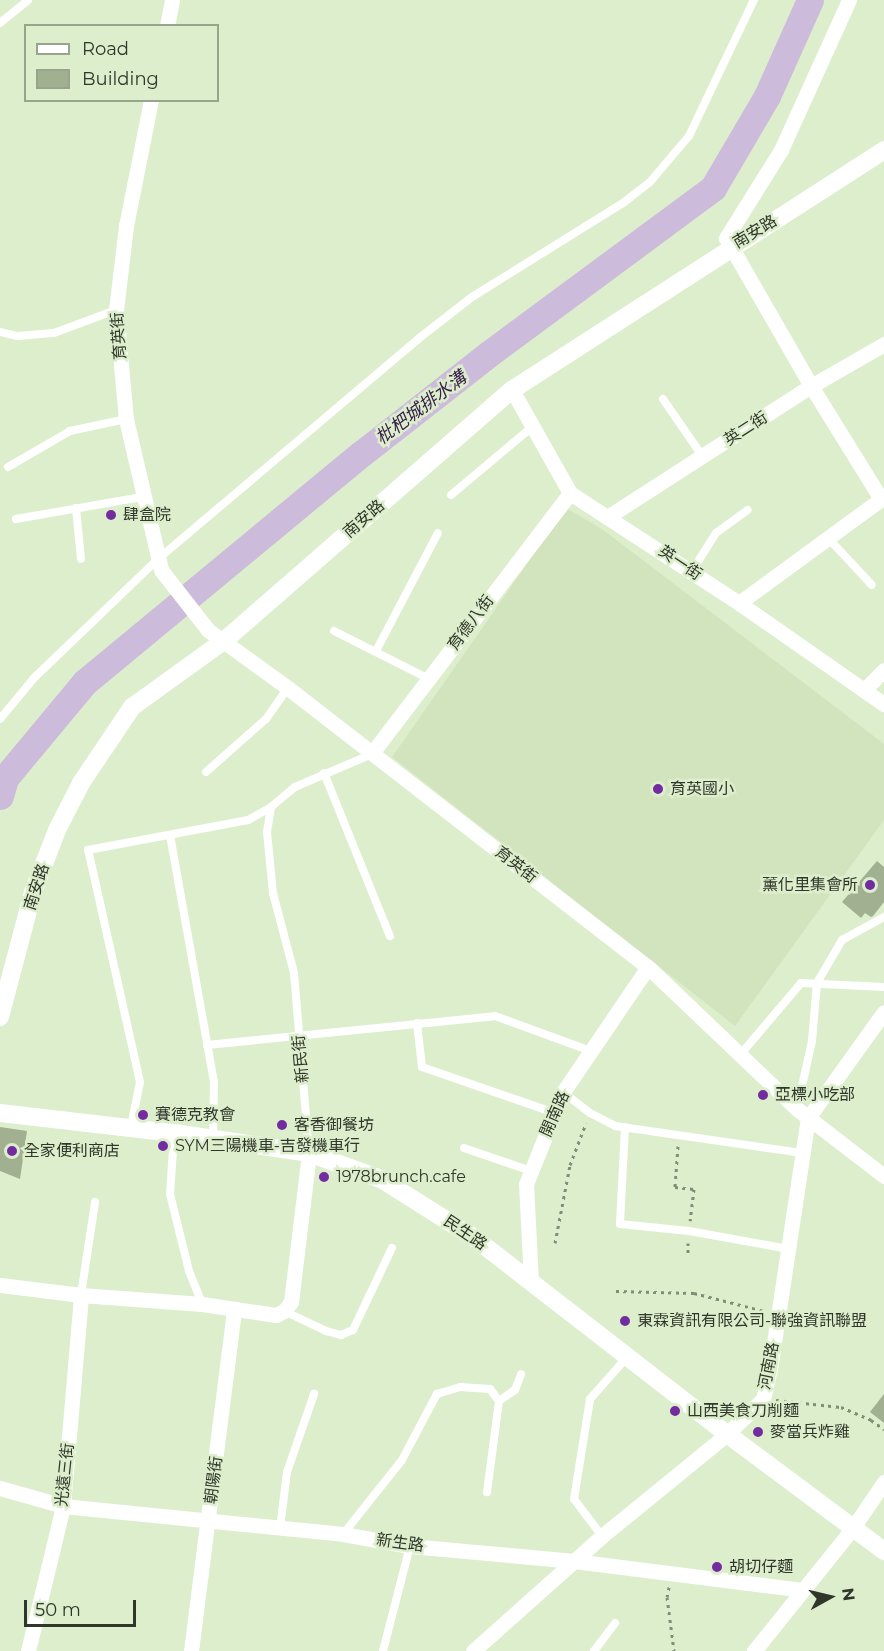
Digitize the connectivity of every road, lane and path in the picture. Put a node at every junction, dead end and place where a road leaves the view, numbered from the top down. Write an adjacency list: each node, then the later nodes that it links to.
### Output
1 (28, 0): 5 (lane)
2 (172, 0): 6 (street)
3 (754, 0): 31 (lane)
4 (849, 0): 9 (street)
5 (0, 22)
6 (167, 24)
7 (151, 102): 10 (street, 育英街)
8 (884, 150): 9 (street, 南安路)
9 (731, 246): 13 (street); 14 (street, 南安路)
10 (116, 310): 11 (lane); 16 (street, 育英街)
11 (0, 332)
12 (884, 344): 13 (street, 英二街)
13 (812, 386): 18 (street, 英二街); 23 (street)
14 (512, 390): 17 (street, 英一街); 36 (street, 南安路)
15 (663, 399): 18 (lane)
16 (126, 419): 19 (lane); 22 (street, 育英街)
17 (532, 427): 20 (street, 英一街); 21 (lane)
18 (703, 458): 26 (street, 英二街)
19 (8, 467)
20 (570, 493): 26 (street, 英一街); 39 (street, 育德八街)
21 (451, 495)
22 (142, 496): 24 (lane); 31 (street, 育英街)
23 (883, 498): 29 (street)
24 (76, 508): 27 (lane); 30 (lane)
25 (748, 510): 32 (lane)
26 (609, 516): 32 (street, 英一街)
27 (16, 519)
28 (438, 532): 37 (lane)
29 (828, 538): 33 (lane); 34 (street)
30 (81, 559)
31 (159, 564): 36 (street, 育英街); 43 (lane)
32 (692, 572): 34 (street, 英一街)
33 (872, 585)
34 (739, 603): 41 (street, 英一街)
35 (334, 631): 37 (lane)
36 (225, 640): 40 (street, 育英街); 55 (street, 南安路)
37 (376, 651): 39 (lane)
38 (884, 670): 41 (street)
39 (429, 679): 44 (street, 育德八街)
40 (288, 688): 44 (street, 育英街); 45 (lane)
41 (864, 690): 42 (street, 英一街)
42 (884, 704)
43 (0, 719)
44 (372, 753): 46 (lane); 51 (street, 育英街)
45 (206, 772)
46 (324, 773): 47 (lane); 50 (lane)
47 (271, 807): 48 (lane); 57 (lane, 新民街)
48 (170, 835): 58 (lane); 67 (lane)
49 (884, 917): 52 (lane)
50 (390, 936)
51 (648, 967): 59 (street, 開南路); 60 (street, 育英街)
52 (817, 983): 53 (lane); 60 (lane); 65 (lane)
53 (884, 987)
54 (884, 1012): 65 (street, 河南路)
55 (0, 1017)
56 (417, 1023): 57 (lane); 59 (lane); 63 (lane)
57 (299, 1035): 58 (lane); 72 (lane, 新民街)
58 (207, 1045): 70 (lane)
59 (591, 1051): 61 (street, 開南路)
60 (740, 1055): 65 (street, 育英街)
61 (563, 1092): 63 (street, 開南路); 64 (lane)
62 (0, 1113): 67 (street, 民生路)
63 (555, 1113): 74 (street, 開南路)
64 (590, 1113): 66 (lane); 78 (path)
65 (802, 1113): 73 (street, 河南路); 75 (street, 育英街)
66 (625, 1127): 69 (lane); 77 (lane)
67 (130, 1128): 68 (street, 民生路)
68 (174, 1133): 70 (street, 民生路); 86 (lane)
69 (678, 1135): 73 (lane); 77 (path)
70 (213, 1139): 72 (street, 民生路)
71 (464, 1148): 74 (lane)
72 (309, 1153): 82 (street, 民生路); 88 (street, 新民街)
73 (803, 1153): 80 (street, 河南路)
74 (531, 1171): 82 (street, 開南路)
75 (884, 1176)
76 (95, 1202): 85 (lane)
77 (689, 1231): 80 (lane); 81 (path)
78 (555, 1243)
79 (392, 1248): 88 (lane)
80 (789, 1249): 89 (street, 河南路)
81 (688, 1253)
82 (531, 1282): 90 (street, 民生路)
83 (0, 1285): 85 (street)
84 (616, 1291): 89 (path)
85 (81, 1295): 86 (street); 100 (street, 光遠三街)
86 (202, 1304): 87 (street)
87 (234, 1310): 88 (street); 101 (street, 朝陽街)
88 (284, 1311)
89 (777, 1314): 93 (street, 河南路)
90 (628, 1356): 96 (street, 民生路); 105 (lane)
91 (521, 1374): 94 (lane)
92 (314, 1394): 102 (lane)
93 (762, 1399): 95 (path); 96 (street, 河南路)
94 (499, 1401): 99 (lane); 104 (lane)
95 (884, 1429)
96 (727, 1434): 103 (street, 民生路); 105 (street, 河南路)
97 (884, 1482): 103 (street)
98 (0, 1488): 100 (street, 新生路)
99 (487, 1492)
100 (63, 1506): 101 (street, 新生路); 112 (street, 光遠三街)
101 (209, 1522): 102 (street, 新生路); 113 (street, 朝陽街)
102 (280, 1528): 104 (street, 新生路)
103 (852, 1529): 107 (street, 民生路); 110 (street)
104 (343, 1534): 106 (street, 新生路)
105 (602, 1536): 108 (street, 河南路)
106 (410, 1546): 108 (street, 新生路); 114 (lane)
107 (884, 1551)
108 (574, 1561): 109 (street, 新生路); 115 (street, 河南路)
109 (672, 1573): 110 (street, 新生路); 117 (path)
110 (802, 1590): 118 (street)
111 (615, 1623): 116 (lane)
112 (28, 1651)
113 (191, 1651)
114 (383, 1651)
115 (473, 1651)
116 (594, 1651)
117 (674, 1651)
118 (754, 1651)

